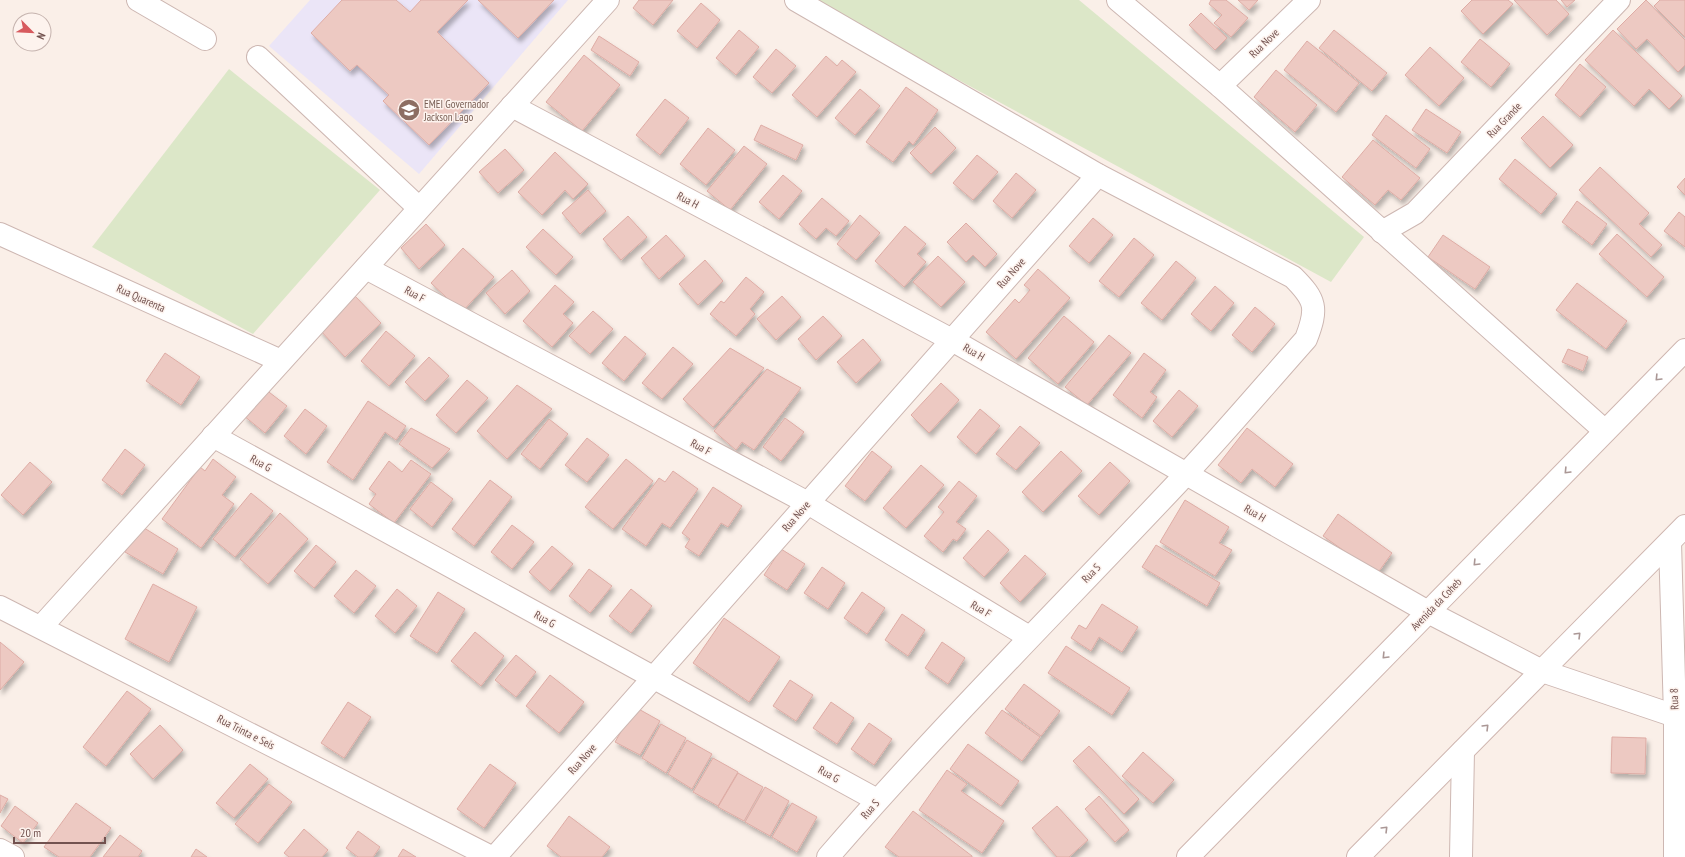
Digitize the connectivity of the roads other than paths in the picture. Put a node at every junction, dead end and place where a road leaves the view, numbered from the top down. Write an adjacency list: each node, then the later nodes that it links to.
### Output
1 (138, 0): 7 (street)
2 (608, 0): 10 (street)
3 (796, 0): 11 (street)
4 (1118, 0): 9 (street)
5 (1309, 0): 9 (street, Rua Nove)
6 (1619, 0): 13 (street, Rua Grande)
7 (205, 40)
8 (258, 57): 12 (street)
9 (1220, 86): 13 (street)
10 (512, 106): 12 (street); 16 (street, Rua H)
11 (1098, 175): 16 (street, Rua Nove); 21 (street, Rua S)
12 (419, 208): 15 (street)
13 (1382, 232): 19 (street)
14 (0, 234): 18 (street, Rua Quarenta)
15 (366, 268): 18 (street); 22 (street, Rua F)
16 (952, 340): 21 (street, Rua H); 22 (street, Rua Nove)
17 (1685, 350): 19 (street, Avenida da Coheb, one-way to 19)
18 (281, 361): 20 (street)
19 (1605, 431): 26 (street, Avenida da Coheb, one-way to 26)
20 (213, 436): 27 (street); 30 (street, Rua G)
21 (1187, 473): 26 (street, Rua H); 28 (street, Rua S)
22 (808, 504): 28 (street, Rua F); 30 (street, Rua Nove)
23 (1685, 526): 24 (street)
24 (1670, 542): 29 (street, one-way to 24); 31 (street, Rua 8)
25 (0, 607): 27 (street, Rua Trinta e Seis)
26 (1428, 612): 29 (street, Rua H); 39 (street, Avenida da Coheb, one-way to 39)
27 (41, 627): 36 (street, Rua Trinta e Seis)
28 (1029, 637): 33 (street, Rua S)
29 (1542, 671): 31 (street, Rua H); 32 (street, one-way to 29)
30 (653, 678): 33 (street, Rua G); 37 (street, Rua Nove)
31 (1680, 717): 42 (street, Rua 8)
32 (1463, 751): 40 (street, one-way to 32); 41 (street)
33 (877, 800): 38 (street, Rua S)
34 (0, 850): 35 (street)
35 (13, 857)
36 (491, 857)
37 (495, 857)
38 (828, 857)
39 (1188, 857)
40 (1358, 857)
41 (1461, 857)
42 (1675, 857)

